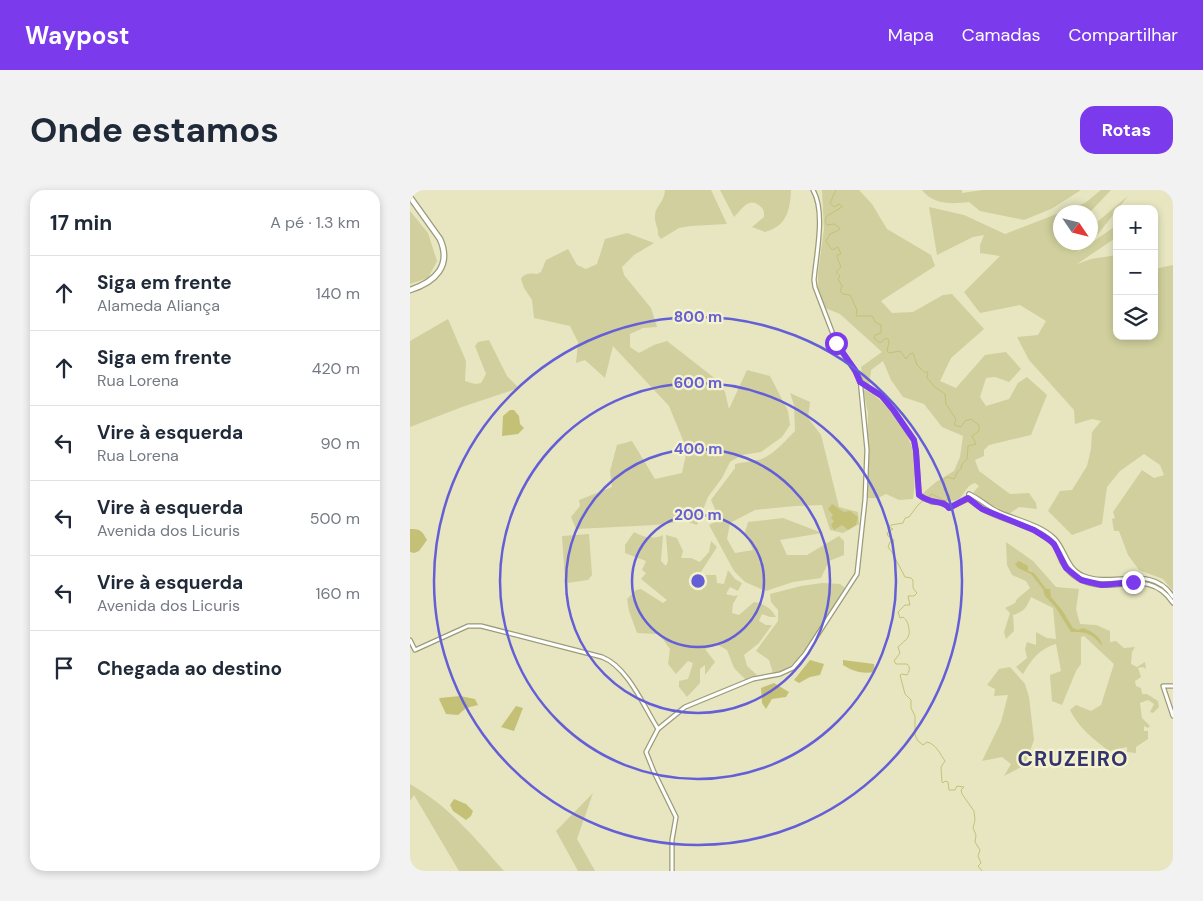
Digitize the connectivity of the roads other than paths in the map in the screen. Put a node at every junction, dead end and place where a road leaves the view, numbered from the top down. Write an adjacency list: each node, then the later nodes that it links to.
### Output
1 (813, 190): 4 (street)
2 (410, 197): 3 (main road)
3 (410, 290)
4 (860, 382): 5 (street); 11 (street)
5 (968, 498): 6 (street); 7 (street)
6 (1173, 597)
7 (1173, 603)
8 (410, 640): 11 (street)
9 (1173, 686): 10 (street)
10 (1173, 716)
11 (658, 729): 12 (street)
12 (672, 871)

